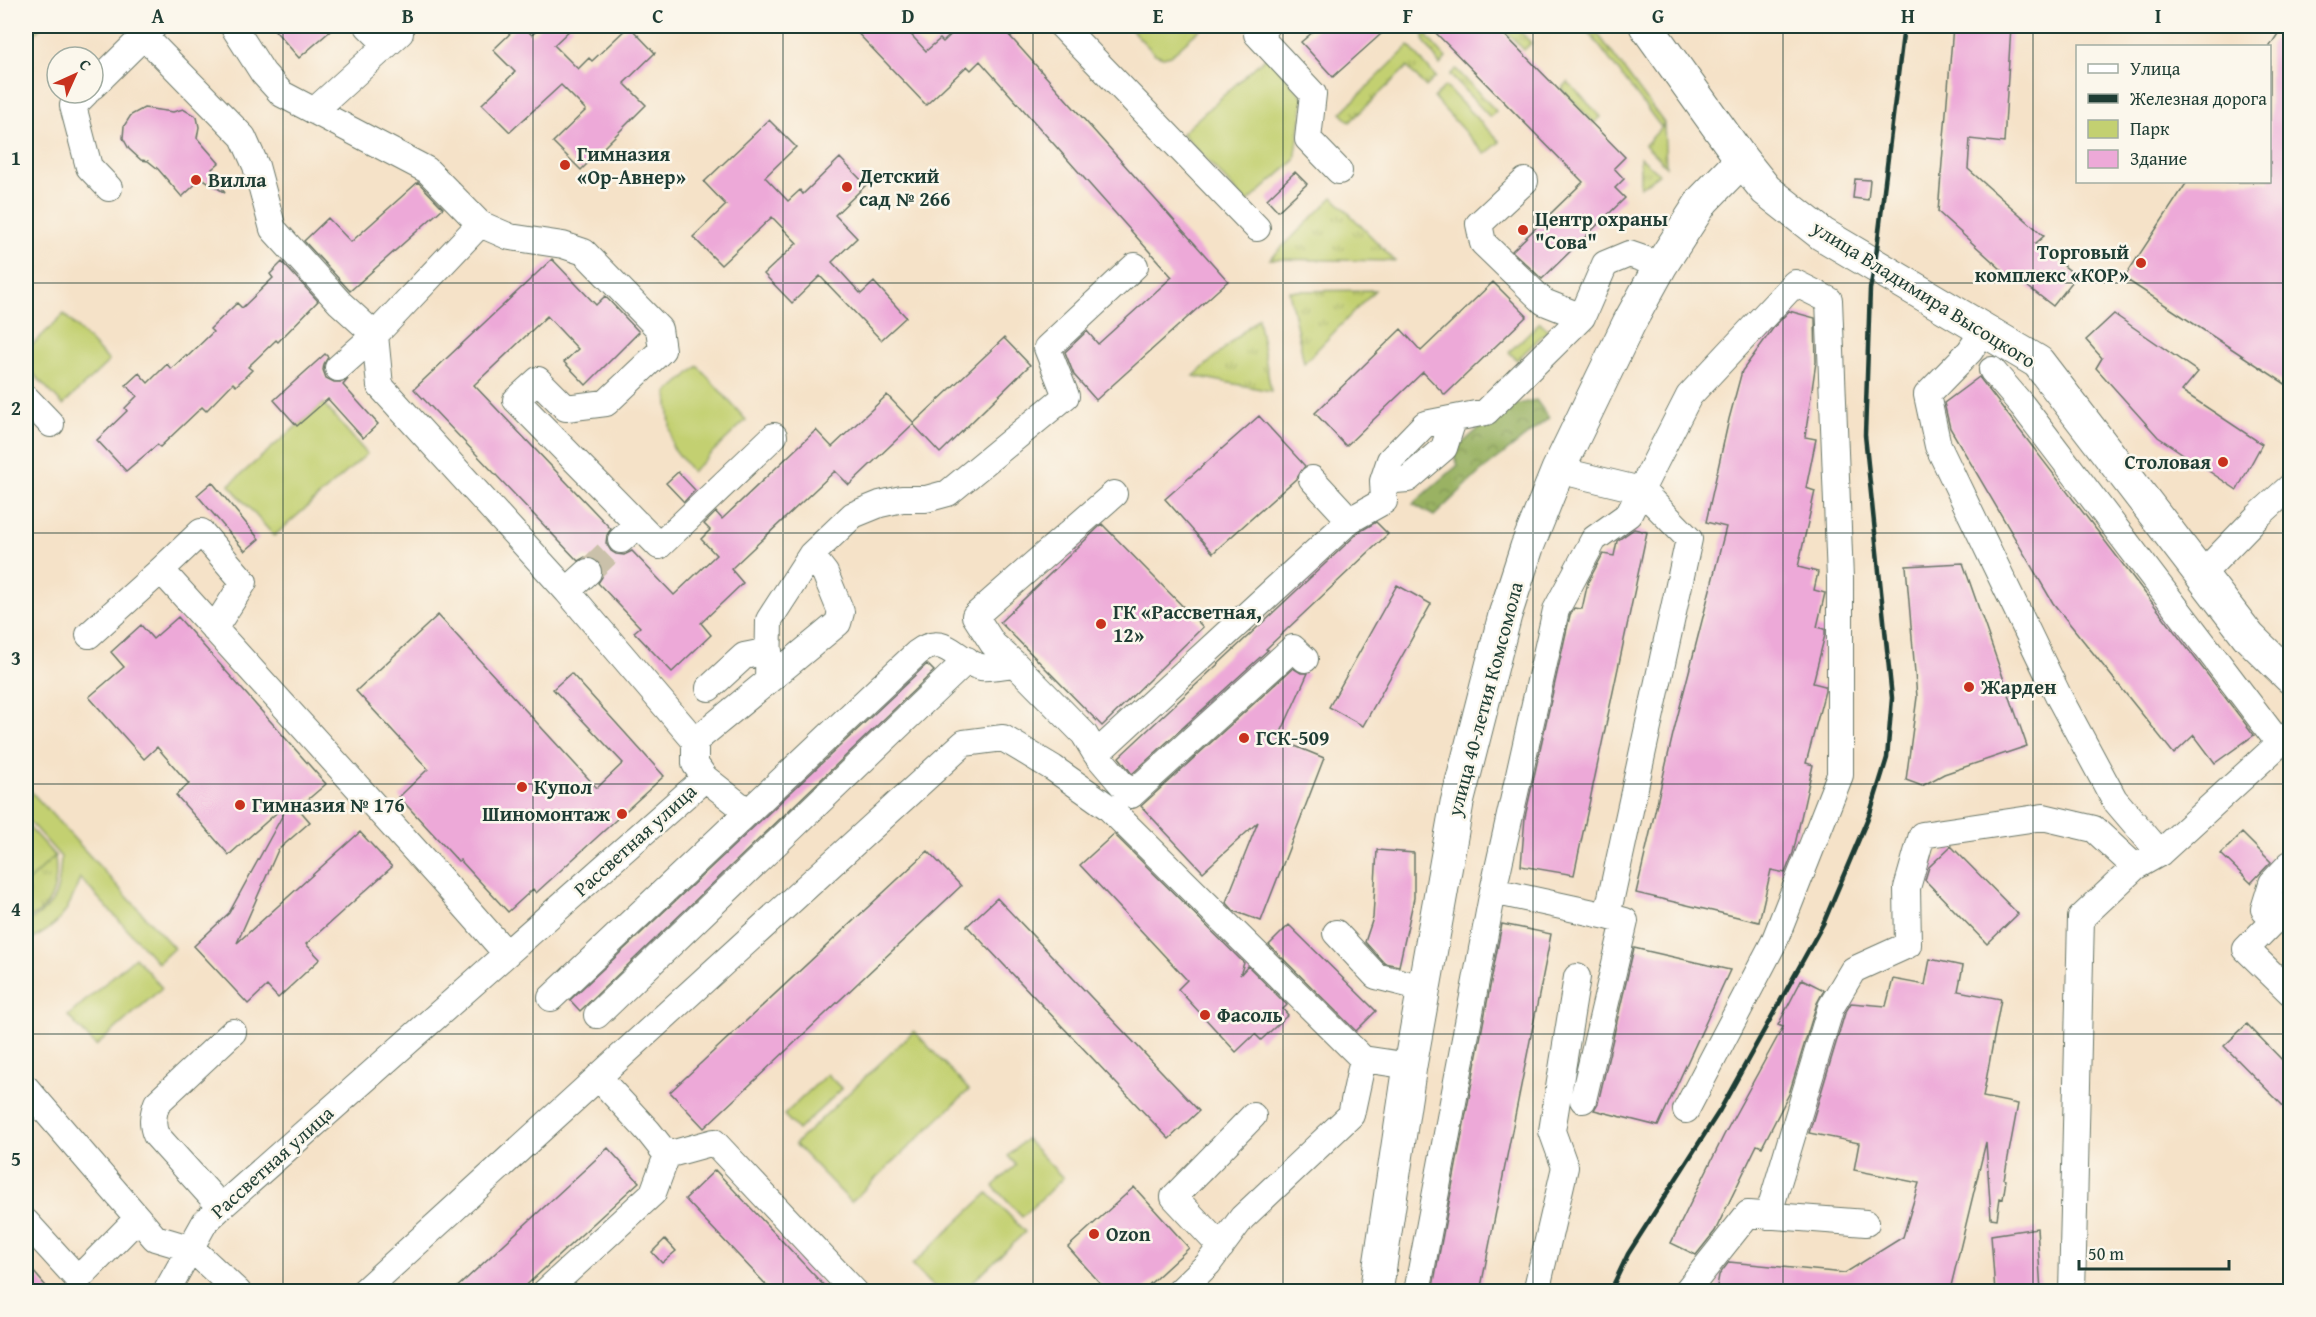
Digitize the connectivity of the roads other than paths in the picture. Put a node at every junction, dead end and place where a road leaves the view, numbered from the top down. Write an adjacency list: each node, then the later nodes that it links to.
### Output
1 (233, 26): 9 (street)
2 (368, 26): 9 (street)
3 (1062, 26): 15 (street)
4 (1266, 26): 11 (street)
5 (1646, 26): 10 (main road, улица Владимира Высоцкого)
6 (149, 31): 7 (street); 20 (street)
7 (105, 74)
8 (74, 105): 13 (street)
9 (314, 111): 14 (street)
10 (1742, 160): 16 (main road, улица 40-летия Комсомола); 19 (main road, улица Владимира Высоцкого)
11 (1339, 171)
12 (1525, 181): 18 (street)
13 (109, 188)
14 (480, 224): 20 (street); 25 (street)
15 (1257, 228)
16 (1661, 265): 18 (street); 26 (main road, улица 40-летия Комсомола)
17 (1135, 266): 32 (street)
18 (1582, 317): 31 (street)
19 (1985, 328): 35 (main road, улица Владимира Высоцкого); 51 (street)
20 (375, 335): 21 (street); 36 (street)
21 (338, 368)
22 (1992, 370): 46 (street)
23 (26, 398): 24 (street)
24 (51, 424)
25 (774, 436)
26 (1558, 470): 29 (street); 60 (main road, улица 40-летия Комсомола)
27 (1312, 478): 31 (street)
28 (2290, 487): 35 (street)
29 (1641, 490): 54 (street); 56 (street); 70 (street)
30 (1113, 495): 42 (street)
31 (1350, 520): 48 (street)
32 (811, 555): 39 (street); 44 (street)
33 (161, 570): 37 (street); 37 (street); 38 (street)
34 (588, 572): 36 (street)
35 (2201, 575): 43 (main road, улица Владимира Высоцкого)
36 (567, 591): 47 (street)
37 (214, 629): 58 (street)
38 (89, 635)
39 (769, 651): 44 (street); 45 (street)
40 (1305, 658): 48 (street)
41 (967, 660): 42 (street); 50 (street); 63 (street)
42 (1015, 664): 48 (street)
43 (2290, 677)
44 (768, 681): 47 (street)
45 (709, 688)
46 (2285, 739): 51 (street)
47 (695, 741): 49 (street, Рассветная улица)
48 (1096, 754)
49 (705, 778): 50 (street); 58 (street, Рассветная улица)
50 (748, 812): 62 (street)
51 (2160, 853): 53 (street)
52 (2290, 864): 55 (street)
53 (2135, 867): 74 (street); 90 (street)
54 (1493, 891): 56 (street); 87 (street)
55 (2283, 912): 61 (street)
56 (1607, 916): 69 (street)
57 (1336, 933): 60 (street)
58 (506, 953): 73 (street, Рассветная улица)
59 (1577, 976): 88 (street)
60 (1423, 987): 66 (main road, улица 40-летия Комсомола)
61 (2290, 992)
62 (551, 998)
63 (597, 1015)
64 (233, 1032): 73 (street)
65 (1364, 1059): 66 (street); 67 (street); 78 (street)
66 (1410, 1066): 86 (main road, улица 40-летия Комсомола)
67 (598, 1077): 72 (street); 82 (street)
68 (26, 1088): 75 (street)
69 (1582, 1100)
70 (1686, 1110)
71 (1253, 1116): 78 (street)
72 (667, 1155): 83 (street); 84 (street)
73 (221, 1207): 79 (street, Рассветная улица)
74 (1768, 1216): 77 (street); 89 (street)
75 (138, 1218): 76 (street); 79 (street)
76 (26, 1222)
77 (1866, 1223)
78 (1221, 1247): 85 (street)
79 (192, 1249): 80 (street, Рассветная улица); 81 (street)
80 (170, 1289)
81 (238, 1292)
82 (363, 1292)
83 (545, 1292)
84 (855, 1292)
85 (1179, 1292)
86 (1376, 1292)
87 (1417, 1292)
88 (1536, 1292)
89 (1686, 1292)
90 (2072, 1292)

